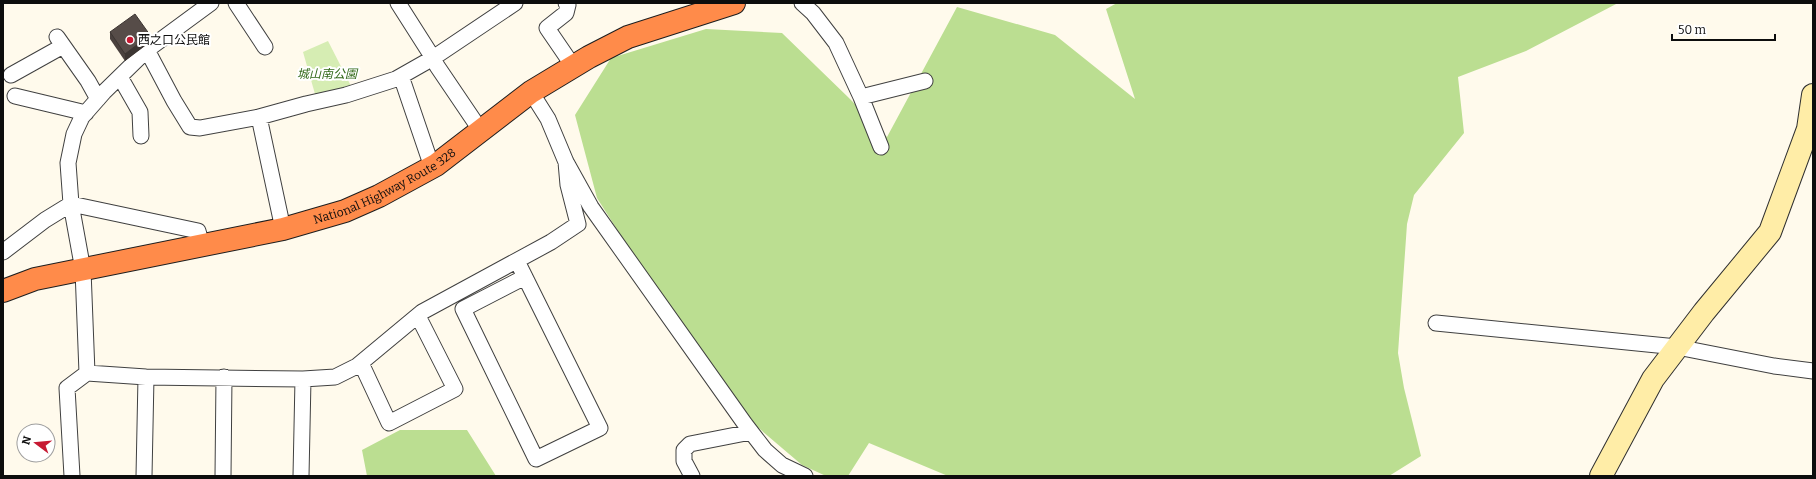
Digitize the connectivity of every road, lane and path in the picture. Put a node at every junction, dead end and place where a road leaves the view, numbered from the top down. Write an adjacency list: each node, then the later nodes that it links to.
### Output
1 (211, 3): 9 (street)
2 (236, 3): 8 (street)
3 (398, 3): 10 (street)
4 (515, 3): 10 (street)
5 (566, 3): 11 (street)
6 (734, 3): 11 (highway, National Highway Route 328)
7 (802, 3): 19 (street)
8 (265, 48)
9 (147, 50): 14 (street); 22 (street)
10 (433, 58): 13 (street); 24 (street)
11 (573, 66): 16 (highway, National Highway Route 328)
12 (10, 75): 20 (street)
13 (401, 76): 22 (street); 28 (street)
14 (120, 77): 20 (street); 25 (street)
15 (925, 81): 19 (street)
16 (531, 92): 24 (highway, National Highway Route 328); 27 (street)
17 (1813, 94): 23 (street)
18 (15, 96): 21 (street)
19 (861, 97): 26 (street)
20 (98, 99): 21 (street)
21 (86, 113): 29 (street)
22 (259, 117): 30 (street)
23 (1811, 130): 39 (street)
24 (481, 131): 28 (highway, National Highway Route 328)
25 (141, 136)
26 (882, 147)
27 (566, 162): 33 (street); 46 (street)
28 (432, 167): 30 (highway, National Highway Route 328)
29 (71, 204): 31 (street); 32 (street); 34 (street)
30 (283, 229): 31 (highway, National Highway Route 328)
31 (202, 245): 34 (highway, National Highway Route 328)
32 (3, 252)
33 (517, 261): 35 (street); 37 (street)
34 (82, 270): 36 (highway, National Highway Route 328); 42 (street)
35 (525, 277): 35 (street)
36 (3, 291)
37 (418, 316): 40 (street); 40 (street)
38 (1436, 323): 39 (street)
39 (1676, 348): 41 (street); 53 (street)
40 (361, 363): 45 (street)
41 (1813, 371)
42 (87, 373): 43 (street); 47 (street)
43 (146, 377): 44 (street); 48 (street)
44 (224, 377): 45 (street); 49 (street)
45 (303, 379): 50 (street)
46 (751, 432): 51 (street); 52 (street)
47 (72, 476)
48 (144, 476)
49 (223, 476)
50 (301, 476)
51 (692, 476)
52 (804, 476)
53 (1600, 476)

